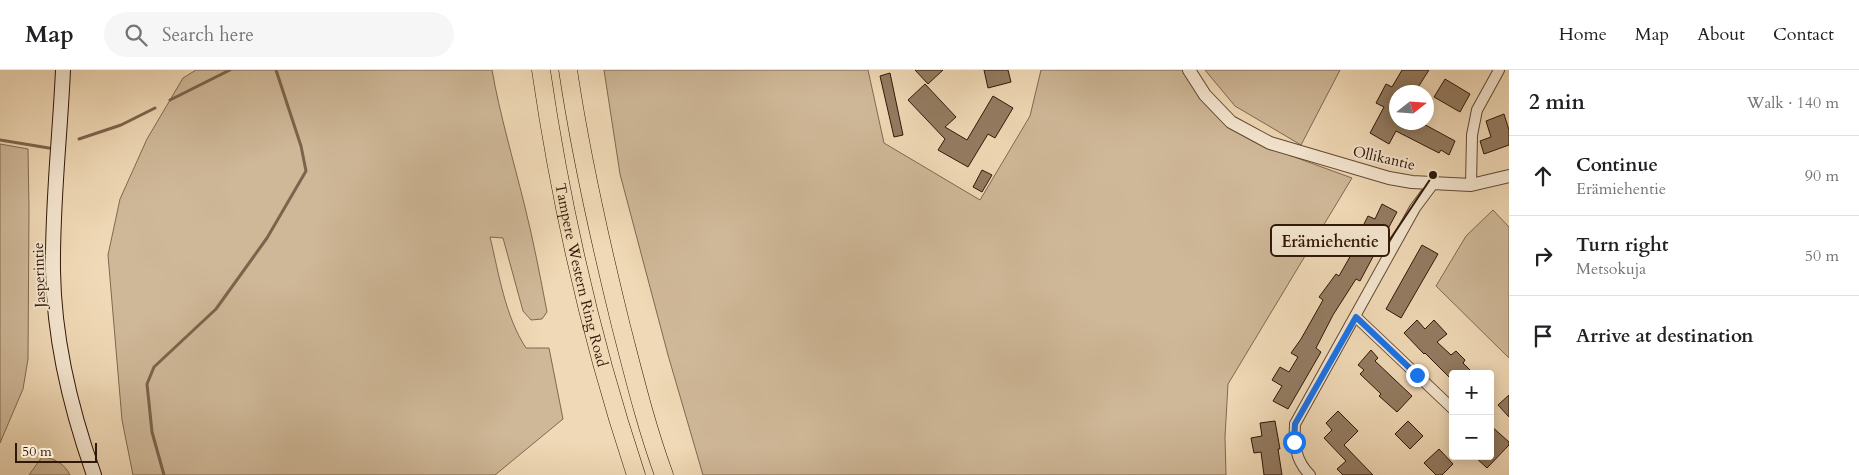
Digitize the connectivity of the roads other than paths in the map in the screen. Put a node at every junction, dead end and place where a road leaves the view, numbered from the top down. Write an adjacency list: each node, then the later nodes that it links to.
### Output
1 (64, 70): 11 (main road, Jasperintie)
2 (541, 70): 12 (highway, Tampere Western Ring Road)
3 (568, 70): 13 (highway, Tampere Western Ring Road)
4 (1189, 70): 7 (street, Ollikantie)
5 (1500, 70): 8 (street)
6 (1509, 176): 8 (street, Ollikantie)
7 (1433, 184): 8 (street, Ollikantie); 9 (street)
8 (1471, 184)
9 (1356, 317): 10 (street); 14 (street)
10 (1449, 405)
11 (94, 475)
12 (636, 475)
13 (664, 475)
14 (1310, 475)

